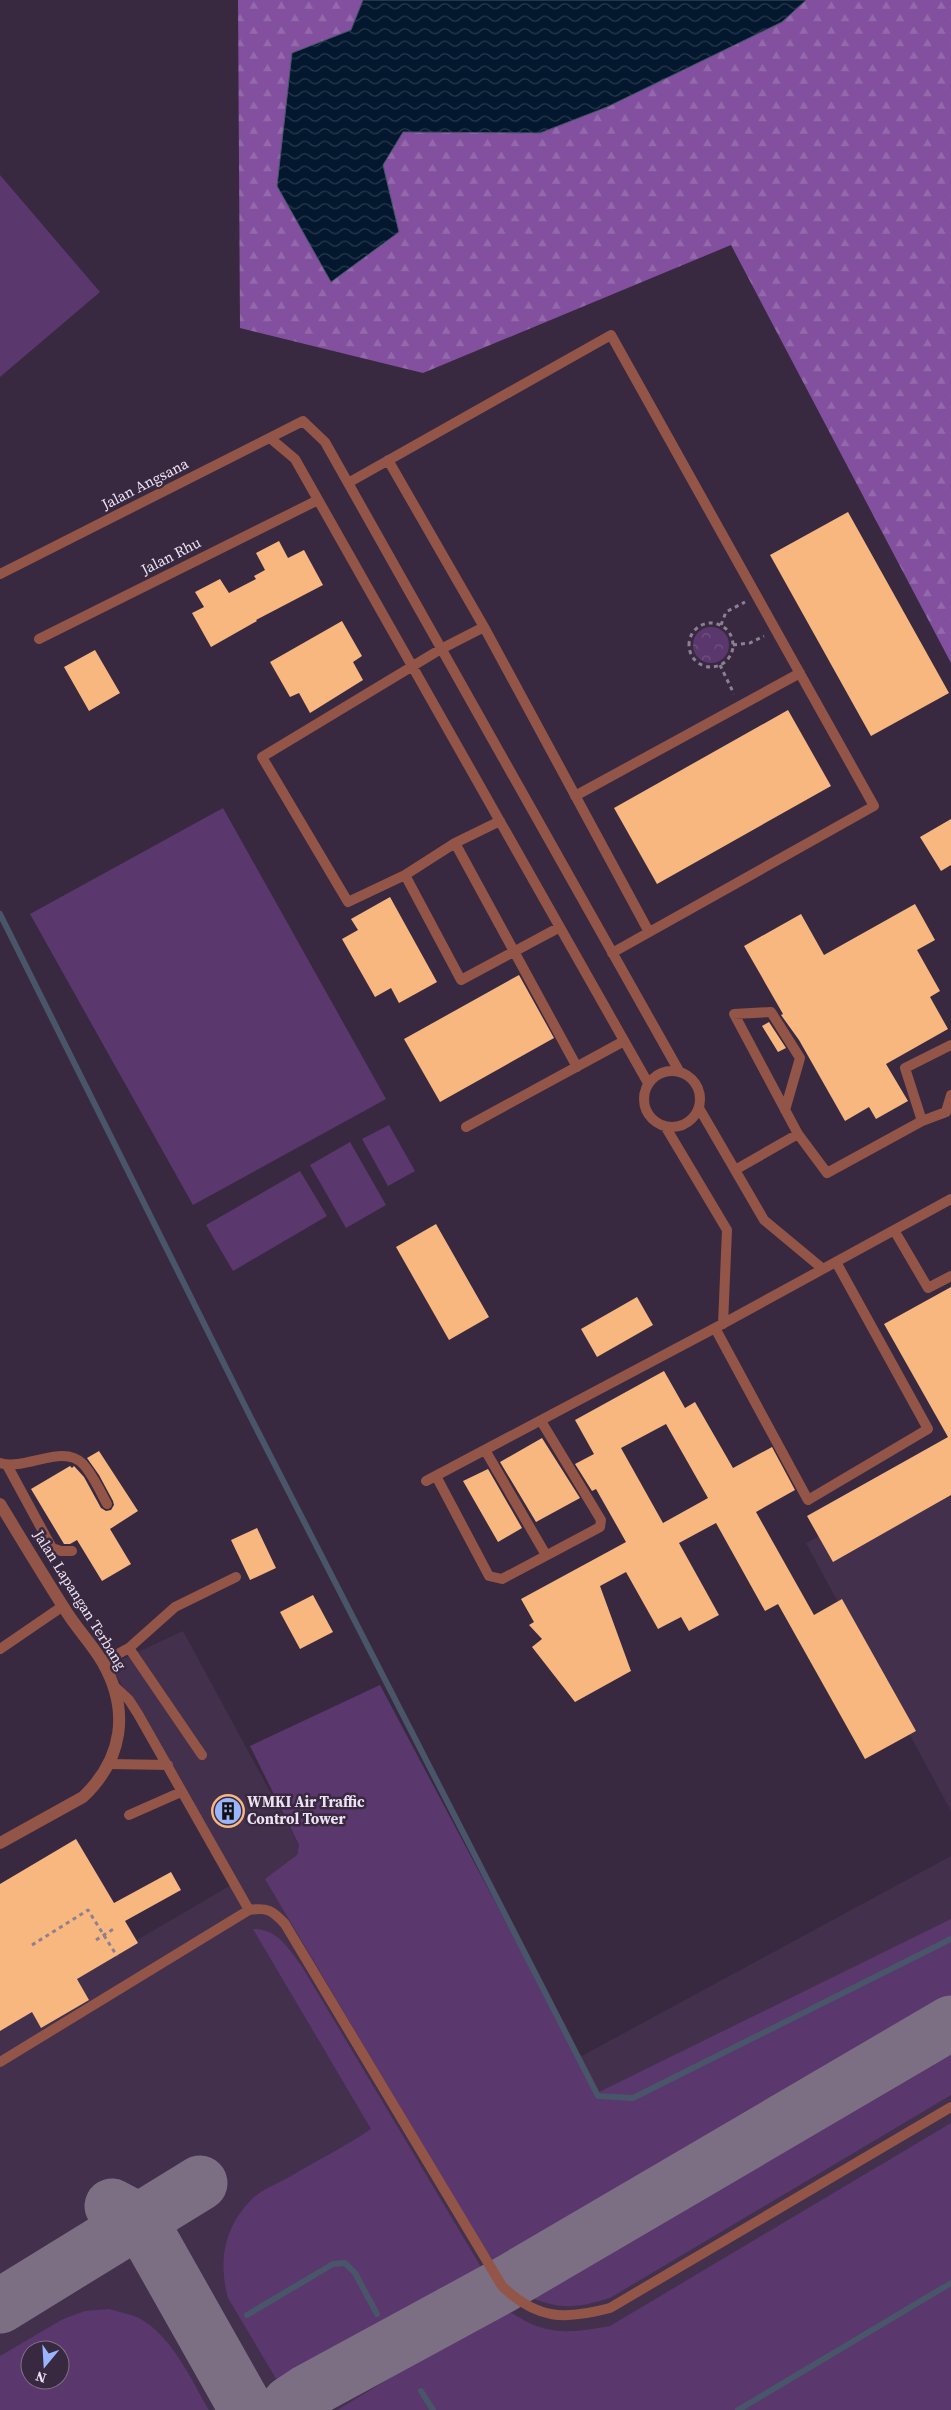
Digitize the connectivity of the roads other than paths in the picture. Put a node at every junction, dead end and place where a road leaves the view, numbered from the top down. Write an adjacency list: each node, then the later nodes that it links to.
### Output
1 (270, 438): 3 (lane, Jalan Angsana); 4 (lane); 5 (lane, Jalan Angsana)
2 (388, 460): 3 (lane); 6 (lane); 10 (lane)
3 (348, 483): 8 (lane)
4 (318, 500): 7 (lane, Jalan Rhu); 9 (lane)
5 (0, 574)
6 (484, 627): 8 (lane); 11 (lane)
7 (38, 639)
8 (441, 649): 9 (lane); 18 (lane)
9 (413, 666): 12 (lane); 14 (lane)
10 (800, 673): 11 (lane); 16 (lane)
11 (575, 796): 16 (lane)
12 (500, 821): 13 (lane); 15 (lane)
13 (455, 843): 14 (lane); 17 (lane)
14 (405, 875): 17 (lane)
15 (560, 927): 17 (lane); 19 (lane)
16 (649, 932): 18 (lane)
17 (515, 952): 21 (lane)
18 (612, 953): 22 (lane)
19 (624, 1041): 21 (lane); 23 (lane)
20 (951, 1044): 27 (lane)
21 (577, 1067): 29 (lane)
22 (679, 1071): 23 (lane); 25 (lane)
23 (648, 1083): 28 (lane)
24 (951, 1095): 27 (lane)
25 (699, 1108): 28 (lane); 31 (lane)
26 (786, 1110): 26 (lane); 30 (lane)
27 (922, 1121): 30 (lane)
28 (664, 1126): 37 (lane)
29 (466, 1127)
30 (798, 1134): 31 (lane)
31 (735, 1170): 35 (lane)
32 (951, 1199): 33 (lane)
33 (894, 1230): 34 (lane); 36 (lane)
34 (836, 1262): 35 (lane); 37 (lane)
35 (823, 1269): 37 (lane)
36 (951, 1276)
37 (719, 1326): 38 (lane)
38 (541, 1421): 39 (lane); 48 (lane)
39 (485, 1450): 41 (lane); 48 (lane)
40 (3, 1464): 44 (lane); 47 (lane)
41 (436, 1476): 42 (lane); 48 (lane)
42 (426, 1481)
43 (0, 1504): 46 (street, Jalan Lapangan Terbang)
44 (107, 1504)
45 (0, 1519): 46 (street, Jalan Lapangan Terbang)
46 (13, 1526): 50 (street, Jalan Lapangan Terbang)
47 (72, 1551)
48 (546, 1555)
49 (236, 1577): 51 (lane)
50 (63, 1606): 52 (lane); 53 (street, Jalan Lapangan Terbang)
51 (129, 1648): 53 (lane); 55 (lane)
52 (0, 1649)
53 (103, 1662): 54 (street, Jalan Lapangan Terbang)
54 (114, 1686): 56 (street, Jalan Lapangan Terbang); 57 (lane)
55 (202, 1755)
56 (109, 1764): 57 (lane); 60 (street, Jalan Lapangan Terbang)
57 (168, 1765): 58 (lane)
58 (182, 1792): 59 (lane); 61 (lane)
59 (129, 1815)
60 (3, 1840)
61 (250, 1910): 62 (lane); 63 (lane)
62 (0, 2062)
63 (951, 2107)

